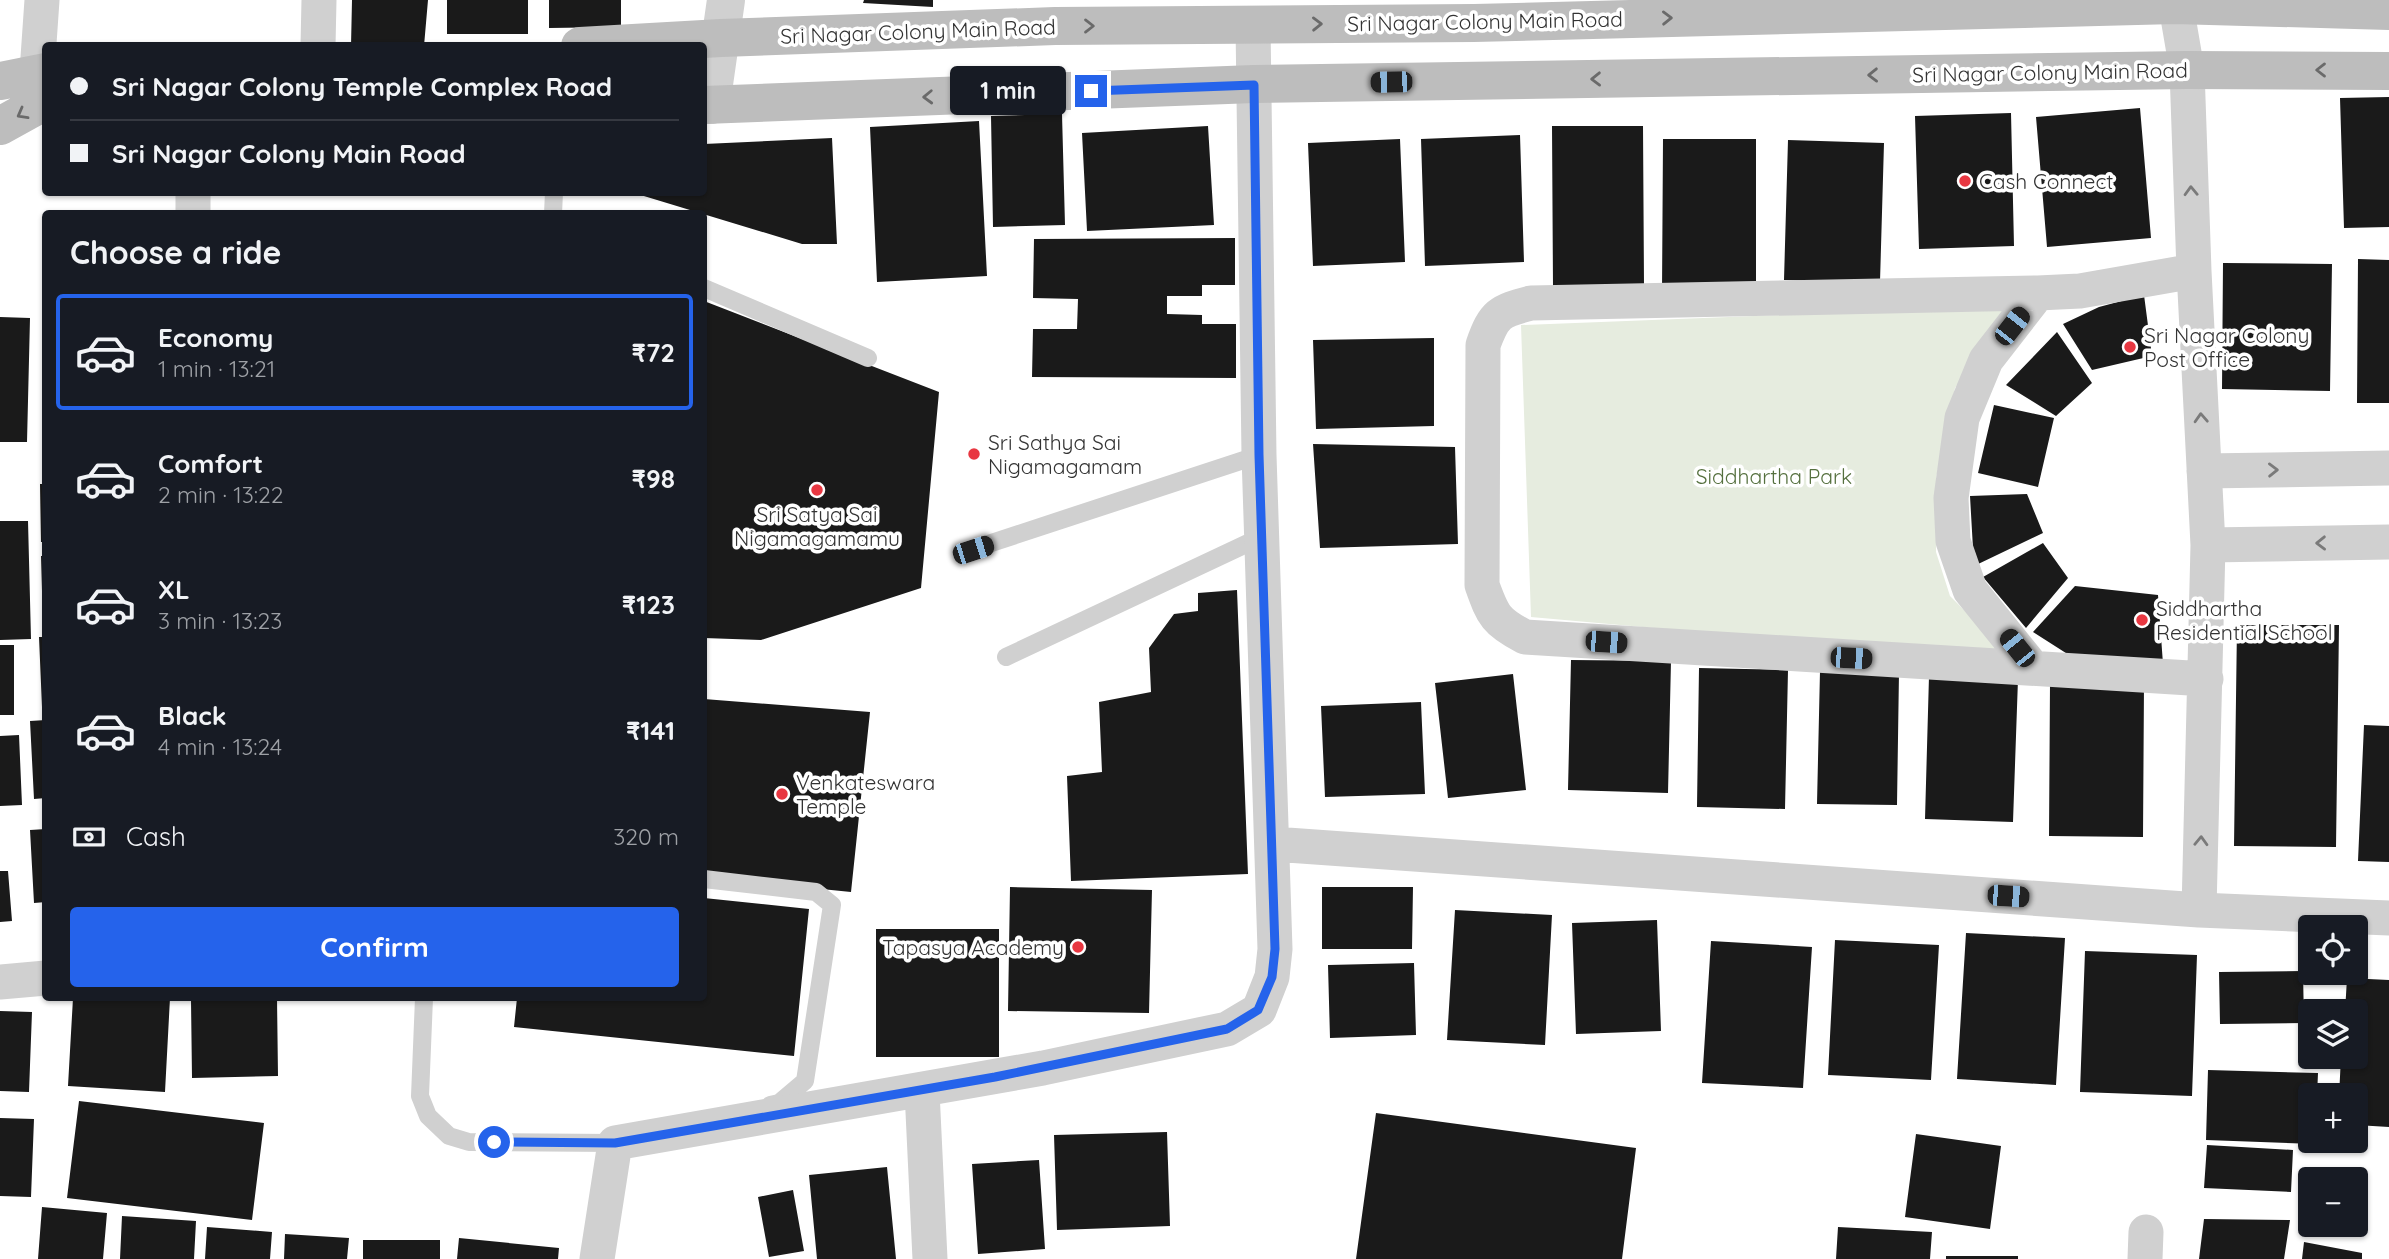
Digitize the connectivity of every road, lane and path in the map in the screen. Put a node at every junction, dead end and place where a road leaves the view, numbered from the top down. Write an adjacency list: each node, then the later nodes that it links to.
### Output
1 (42, 0): 9 (street)
2 (319, 0): 10 (street)
3 (726, 0): 8 (street)
4 (2175, 3): 5 (main road, Sri Nagar Colony Main Road, one-way to 4); 6 (main road, Sri Nagar Colony Main Road); 12 (street)
5 (1474, 11): 7 (main road, Sri Nagar Colony Main Road, one-way to 5)
6 (2389, 11)
7 (1262, 21): 8 (main road, Sri Nagar Colony Main Road, one-way to 7); 16 (street)
8 (721, 38): 11 (main road, Sri Nagar Colony Main Road); 18 (street)
9 (43, 42)
10 (318, 42)
11 (650, 42)
12 (2187, 70): 13 (main road, Sri Nagar Colony Main Road, one-way to 12); 16 (main road, Sri Nagar Colony Main Road, one-way to 16); 20 (street, one-way to 12)
13 (2389, 71)
14 (0, 82): 15 (main road)
15 (42, 83)
16 (1254, 85): 18 (main road, Sri Nagar Colony Main Road, one-way to 18); 24 (street)
17 (42, 87): 19 (main road, one-way to 19)
18 (707, 105)
19 (0, 126)
20 (2194, 271): 22 (street); 26 (street, one-way to 20)
21 (707, 289): 23 (lane)
22 (2038, 293): 32 (street); 32 (street)
23 (868, 358)
24 (1259, 455): 27 (street); 30 (lane)
25 (2389, 468): 26 (street, one-way to 25)
26 (2204, 471): 29 (street)
27 (1261, 537): 31 (lane); 34 (street)
28 (2389, 542): 29 (street, one-way to 29)
29 (2208, 545): 33 (street)
30 (973, 550)
31 (1006, 657)
32 (2033, 668): 33 (street)
33 (2206, 679): 36 (street, one-way to 33)
34 (1273, 844): 36 (street); 41 (street)
35 (707, 879): 42 (lane)
36 (2199, 910): 37 (street)
37 (2389, 918)
38 (42, 978): 39 (street)
39 (0, 982)
40 (424, 1001): 43 (lane)
41 (922, 1091): 42 (street); 45 (street)
42 (714, 1126): 43 (street)
43 (615, 1143): 44 (street)
44 (597, 1259)
45 (930, 1259)

